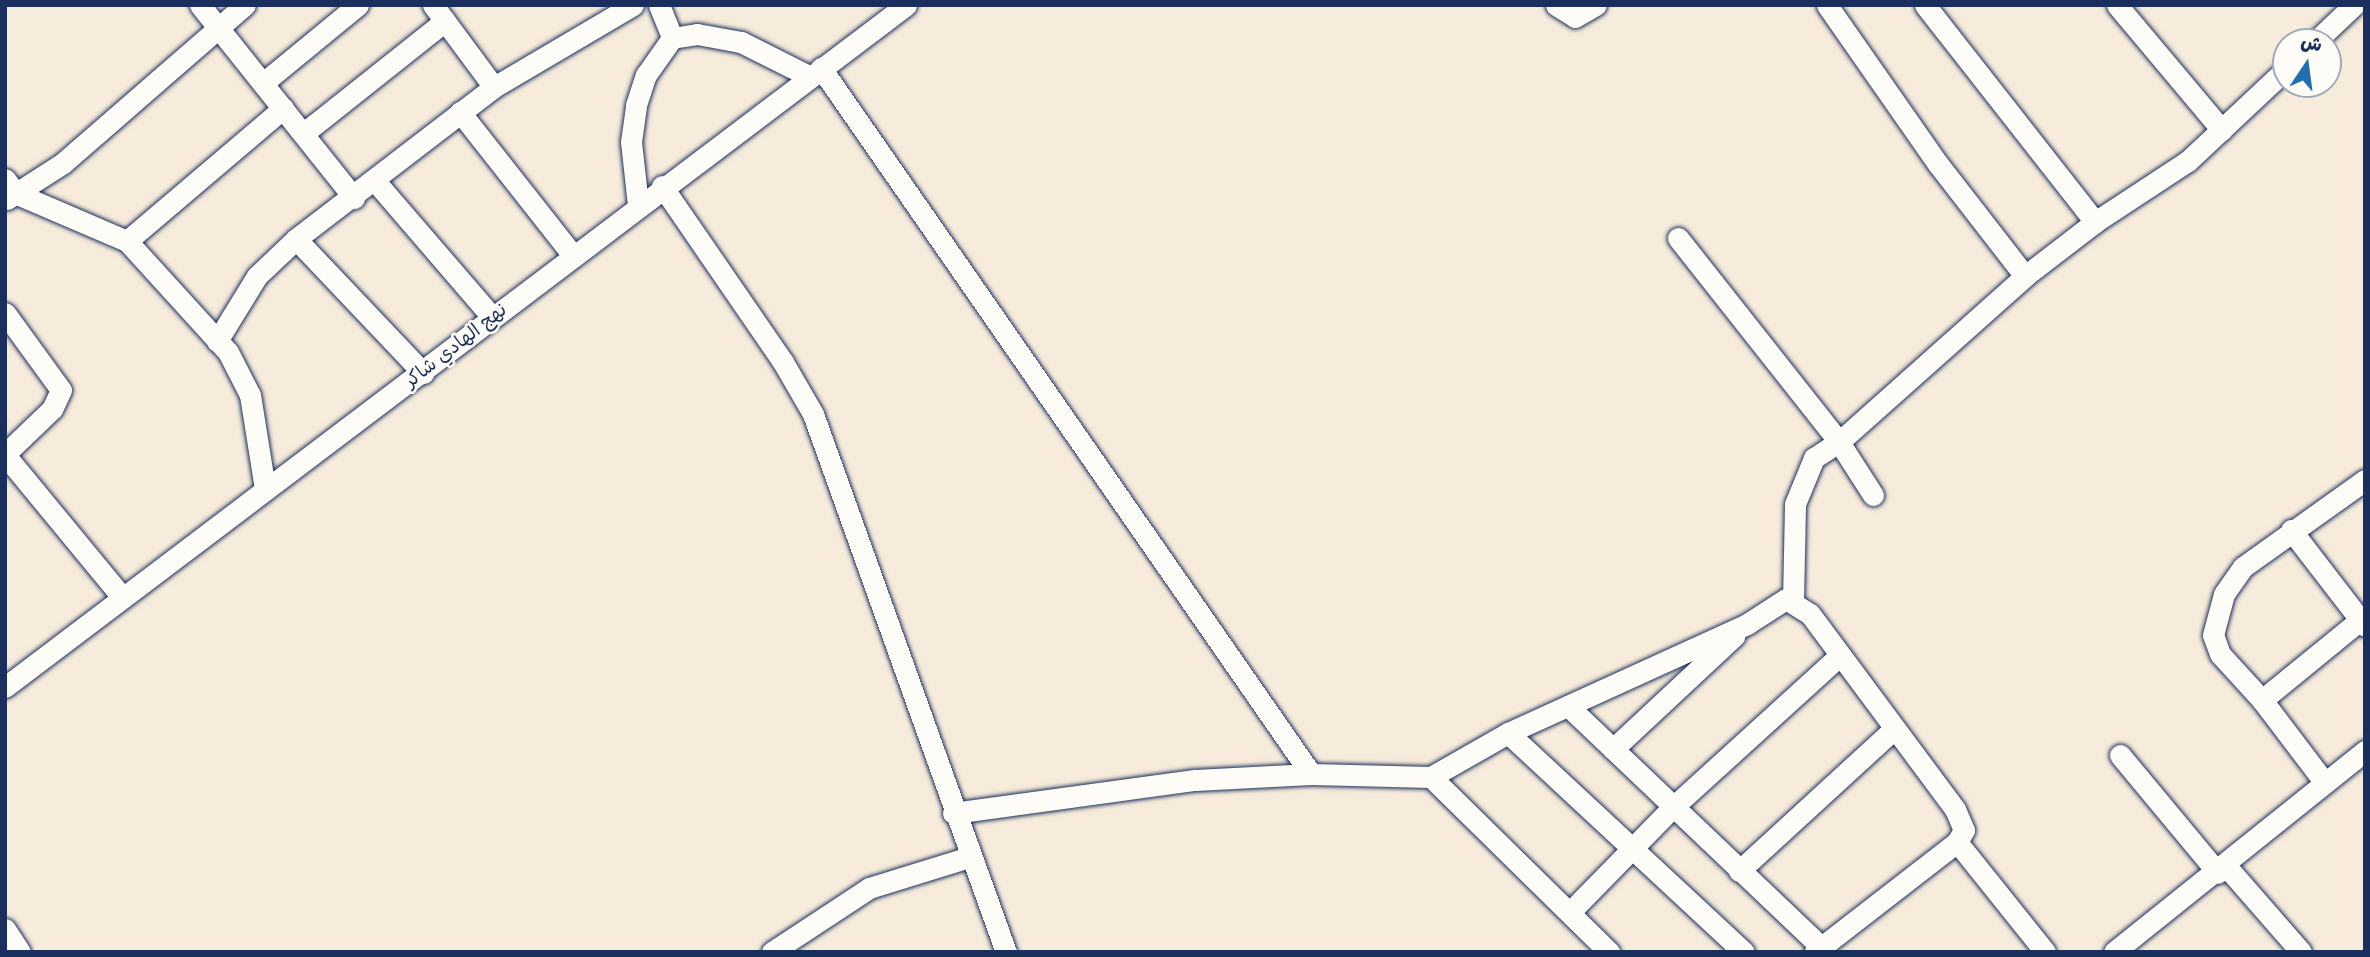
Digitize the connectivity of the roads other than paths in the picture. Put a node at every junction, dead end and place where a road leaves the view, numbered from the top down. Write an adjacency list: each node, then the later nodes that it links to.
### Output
1 (200, 5): 14 (street)
2 (246, 5): 14 (street)
3 (358, 5): 19 (street)
4 (633, 5): 20 (street)
5 (659, 5): 16 (street)
6 (1556, 5): 7 (street)
7 (1596, 5)
8 (1827, 5): 35 (street)
9 (1925, 5): 30 (street)
10 (2117, 5): 23 (street)
11 (902, 6): 17 (street, نهج الهادي شاكر)
12 (2339, 10): 15 (street)
13 (439, 13): 20 (street); 24 (street)
14 (218, 28): 19 (street); 27 (street)
15 (2326, 28)
16 (672, 38): 17 (street); 29 (street)
17 (815, 72): 26 (street, نهج الهادي شاكر); 59 (street)
18 (2272, 82): 23 (street)
19 (263, 83): 21 (street)
20 (494, 87): 22 (street)
21 (283, 108): 24 (street); 33 (street)
22 (460, 112): 25 (street); 34 (street)
23 (2222, 130): 30 (street)
24 (303, 133): 28 (street)
25 (375, 181): 28 (street); 37 (street)
26 (662, 186): 29 (street, نهج الهادي شاكر); 63 (street)
27 (9, 191): 33 (street)
28 (354, 198): 32 (street)
29 (638, 205): 34 (street, نهج الهادي شاكر)
30 (2095, 222): 35 (street)
31 (1678, 238): 40 (street)
32 (296, 239): 38 (street); 39 (street)
33 (127, 241): 38 (street)
34 (574, 257): 37 (street, نهج الهادي شاكر)
35 (2025, 276): 40 (street)
36 (5, 313): 41 (street)
37 (492, 317): 39 (street, نهج الهادي شاكر)
38 (217, 341): 43 (street)
39 (423, 373): 43 (street, نهج الهادي شاكر)
40 (1839, 442): 44 (street); 47 (street)
41 (5, 454): 46 (street)
42 (2365, 480): 45 (street)
43 (265, 489): 46 (street, نهج الهادي شاكر)
44 (1873, 495)
45 (2291, 530): 48 (street); 52 (street)
46 (122, 597): 51 (street, نهج الهادي شاكر)
47 (1793, 601): 49 (street); 50 (street)
48 (2363, 620): 52 (street)
49 (1747, 624): 53 (street); 56 (street)
50 (1839, 656): 54 (street); 62 (street)
51 (5, 687)
52 (2262, 700): 61 (street)
53 (1569, 706): 55 (street); 56 (street)
54 (1893, 730): 64 (street); 68 (street)
55 (1508, 733): 60 (street); 65 (street)
56 (1613, 749): 62 (street)
57 (2365, 751): 61 (street)
58 (2120, 755): 67 (street)
59 (1311, 774): 60 (street); 63 (street)
60 (1431, 777): 69 (street)
61 (2325, 783): 67 (street)
62 (1672, 808): 65 (street); 68 (street)
63 (953, 813): 66 (street)
64 (1958, 842): 71 (street); 77 (street)
65 (1633, 848): 69 (street); 76 (street)
66 (969, 858): 73 (street); 74 (street)
67 (2222, 870): 78 (street); 79 (street)
68 (1739, 871): 71 (street)
69 (1570, 912): 75 (street)
70 (5, 929): 72 (street)
71 (1818, 949)
72 (20, 952)
73 (772, 952)
74 (1006, 952)
75 (1609, 952)
76 (1744, 952)
77 (2045, 952)
78 (2114, 952)
79 (2301, 952)

